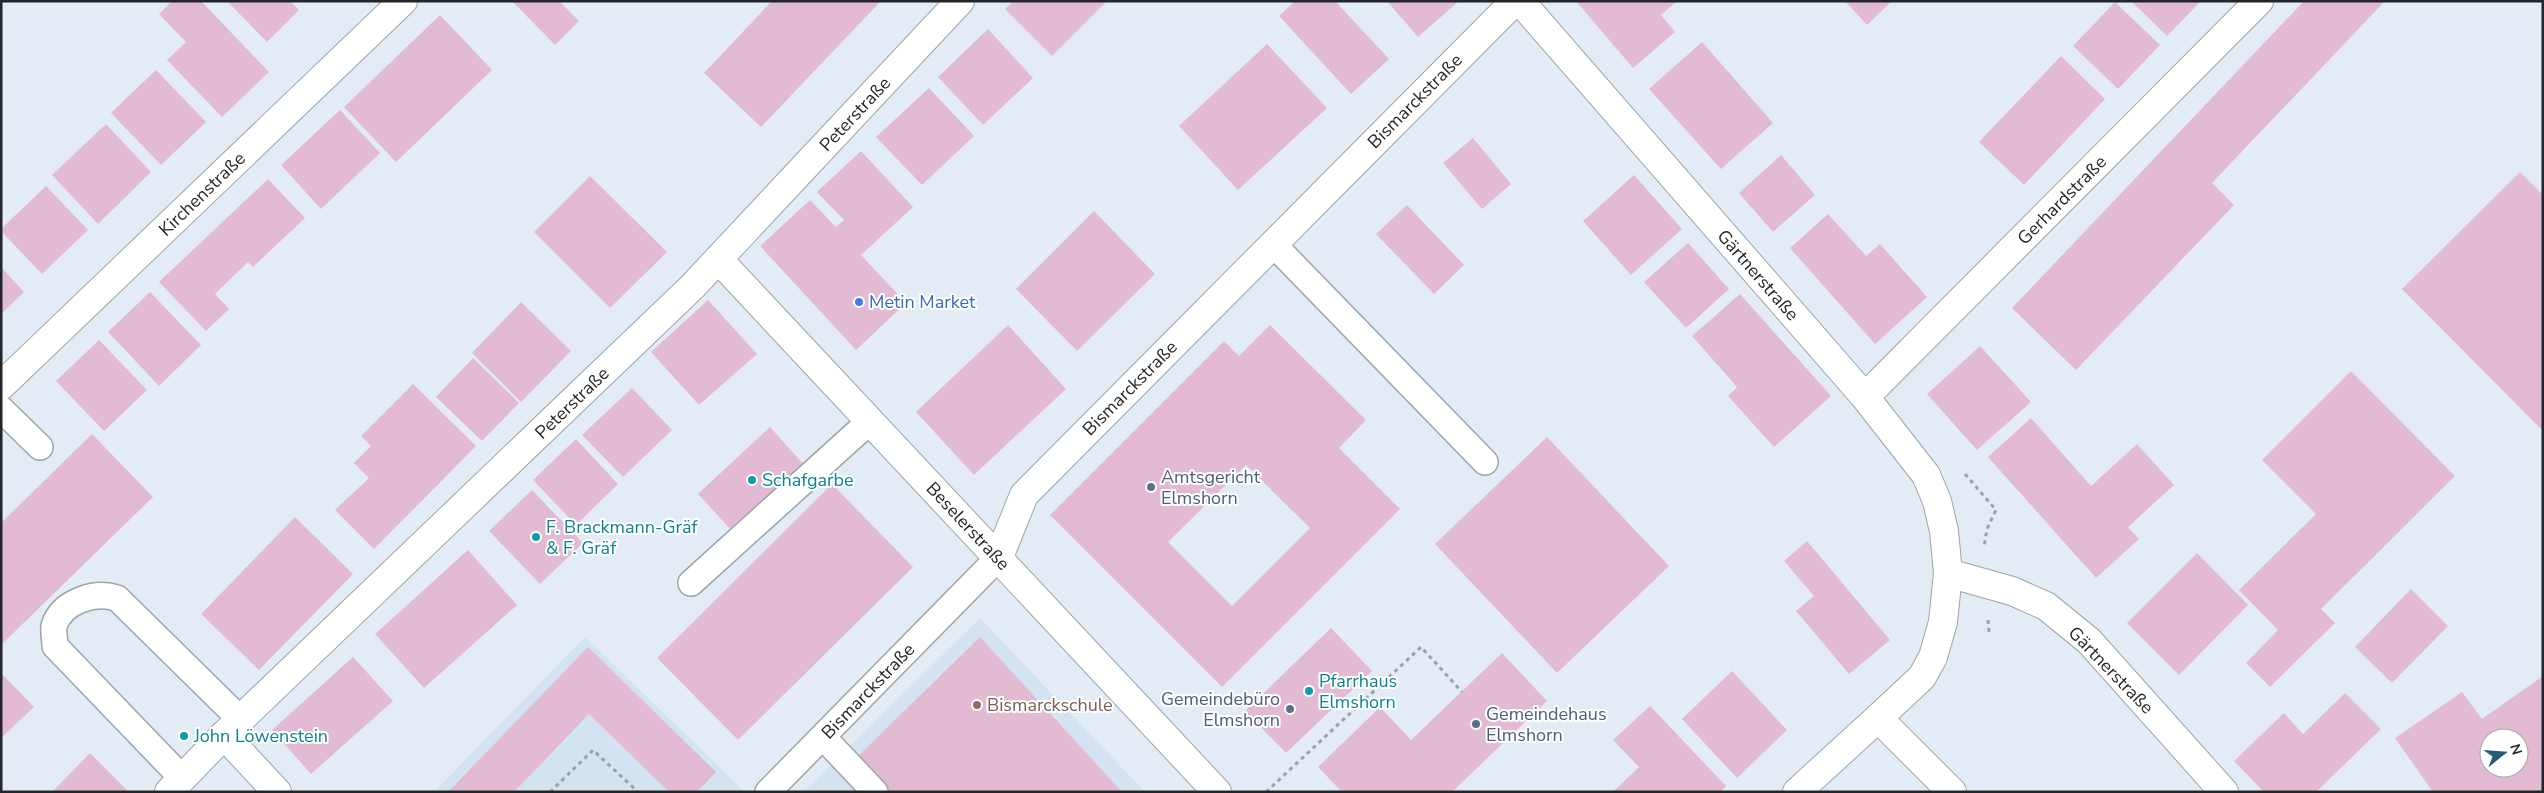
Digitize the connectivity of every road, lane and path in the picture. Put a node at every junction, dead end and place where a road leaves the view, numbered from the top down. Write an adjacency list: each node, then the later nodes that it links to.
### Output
1 (404, 1): 8 (street, Kirchenstraße)
2 (960, 1): 7 (street, Peterstraße)
3 (1515, 1): 6 (street, Bismarckstraße)
4 (1520, 1): 9 (street, Gärtnerstraße)
5 (2259, 1): 9 (street, Gerhardstraße)
6 (1273, 244): 13 (lane); 14 (street, Bismarckstraße)
7 (719, 260): 11 (street, Beselerstraße); 19 (street, Peterstraße)
8 (1, 386)
9 (1865, 397): 15 (street, Gärtnerstraße)
10 (1, 409): 12 (lane)
11 (870, 421): 14 (street, Beselerstraße); 16 (lane)
12 (40, 447)
13 (1485, 462)
14 (999, 557): 20 (lane, Bismarckstraße); 27 (street, Beselerstraße)
15 (1948, 573): 18 (street, Gärtnerstraße); 31 (street, Gärtnerstraße)
16 (691, 583)
17 (1462, 692): 28 (path)
18 (1878, 718): 29 (street, Gärtnerstraße); 30 (street)
19 (233, 727): 21 (street, Peterstraße); 21 (lane); 22 (street)
20 (823, 737): 25 (lane, Bismarckstraße); 26 (lane)
21 (176, 785)
22 (277, 792)
23 (550, 792): 24 (path)
24 (638, 792)
25 (768, 792)
26 (875, 792)
27 (1217, 792)
28 (1266, 792)
29 (1798, 792)
30 (1952, 792)
31 (2224, 792)

